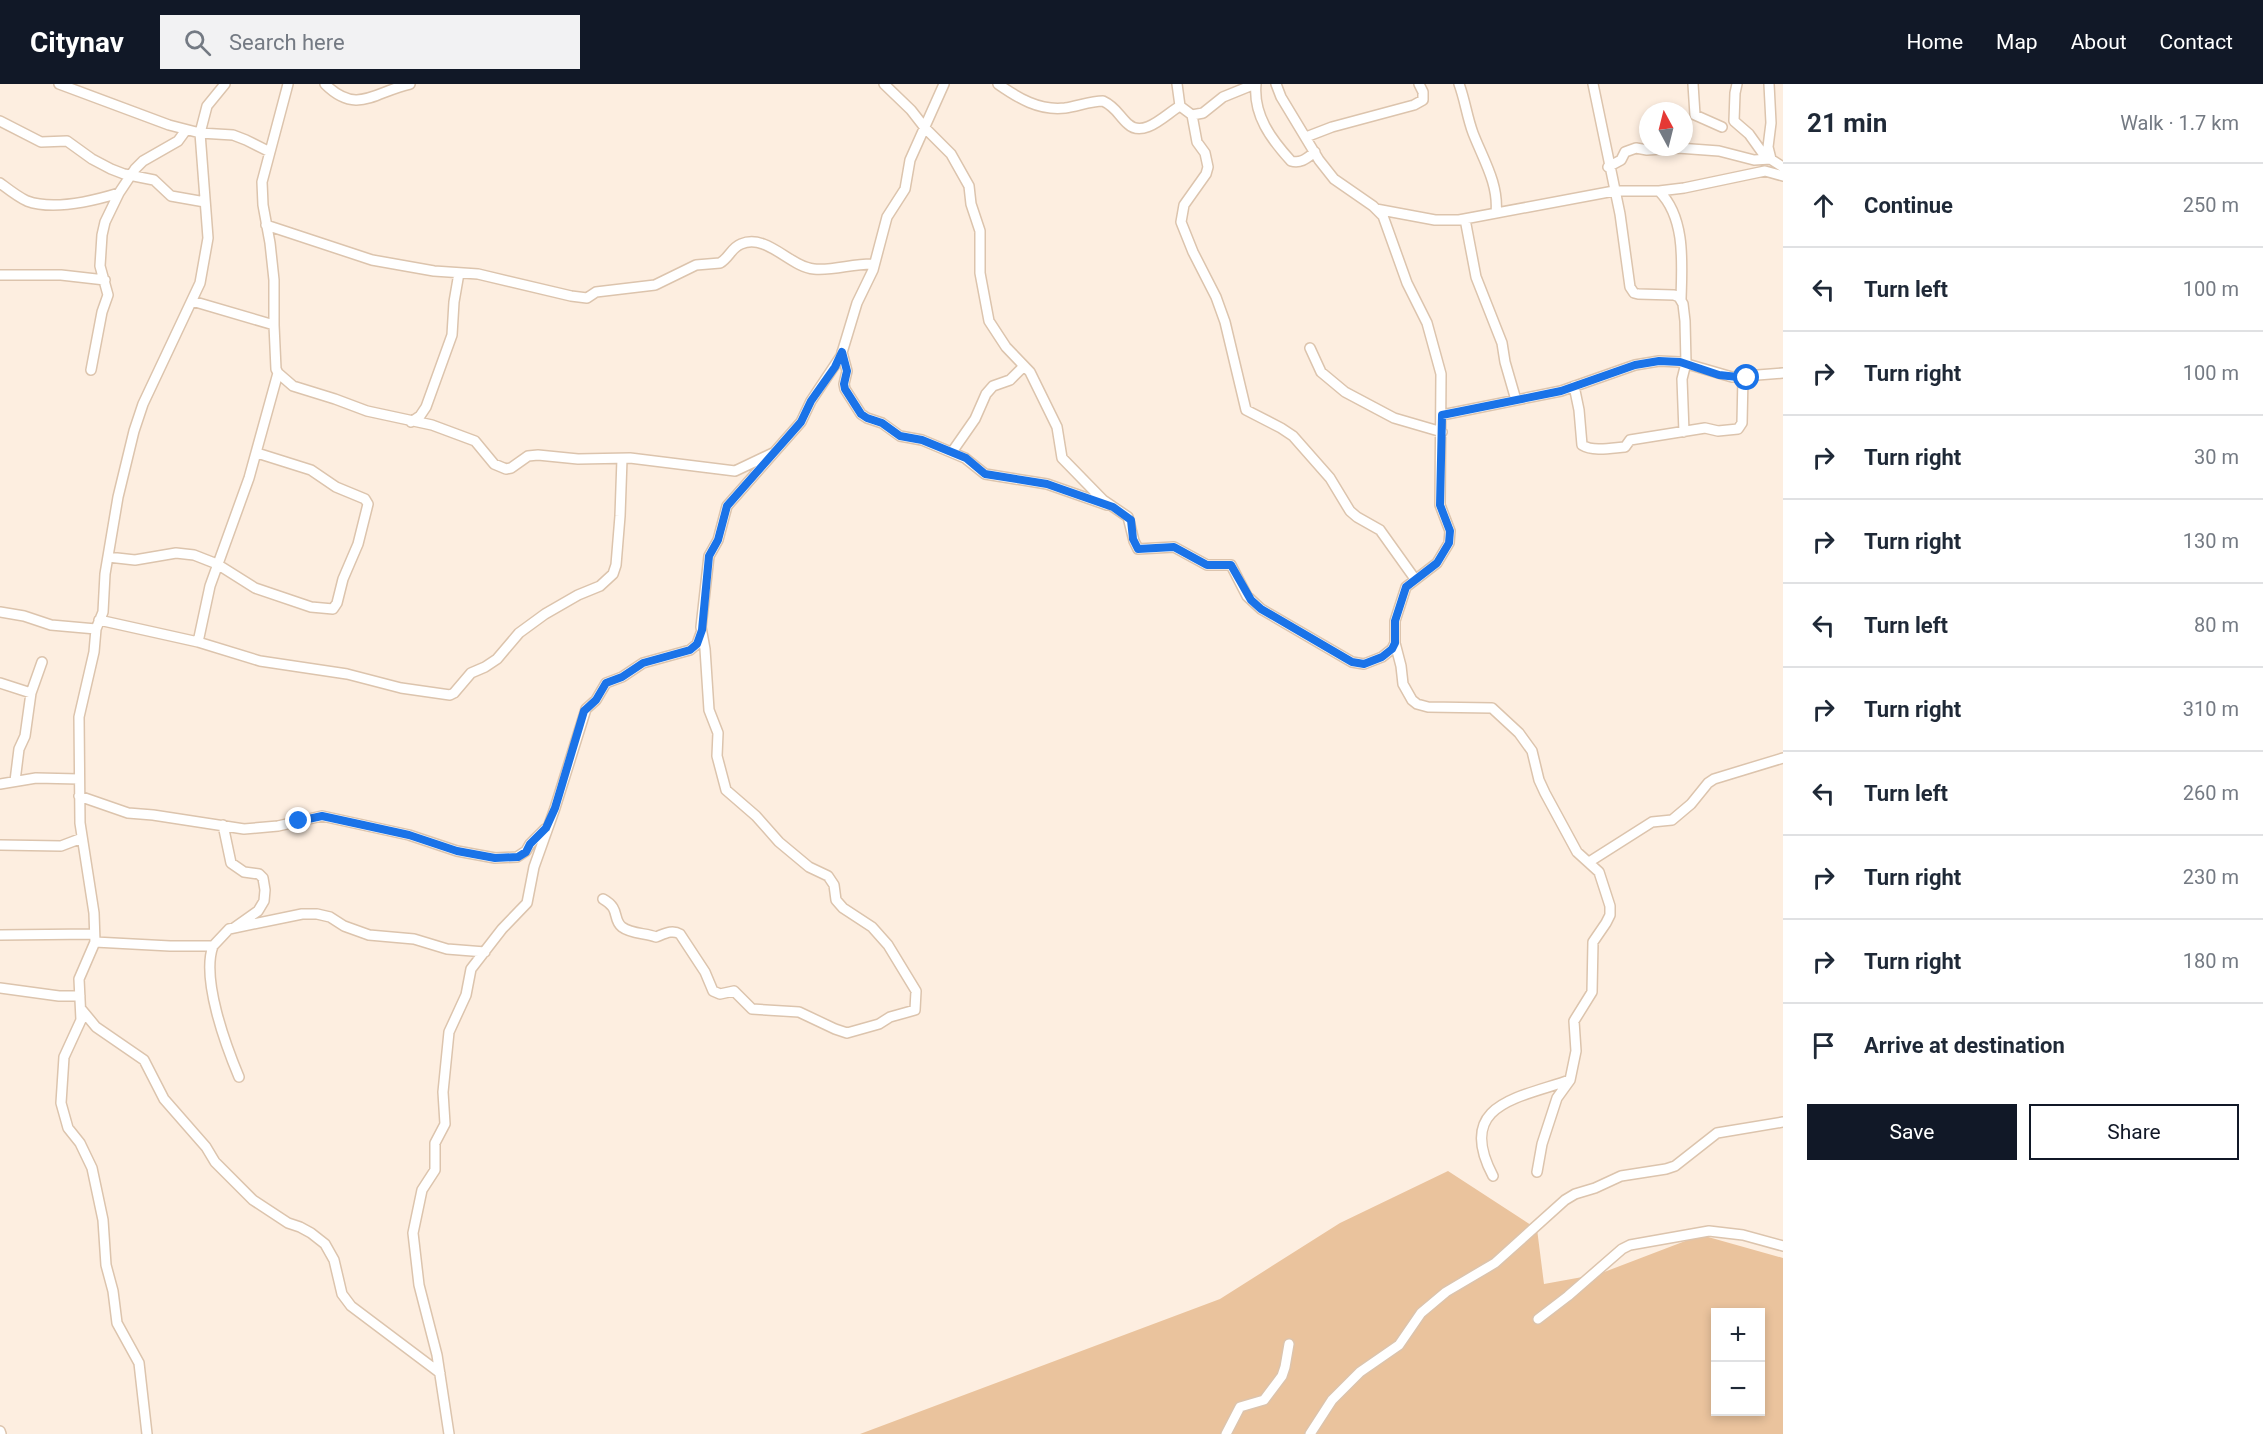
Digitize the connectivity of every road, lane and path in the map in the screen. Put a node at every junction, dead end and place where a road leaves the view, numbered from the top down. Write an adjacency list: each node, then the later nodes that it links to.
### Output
1 (59, 84): 24 (street)
2 (225, 84): 25 (street)
3 (288, 84): 27 (street)
4 (325, 84): 18 (street)
5 (410, 84): 18 (street)
6 (884, 84): 23 (street)
7 (944, 84): 23 (street)
8 (998, 84): 19 (street)
9 (1177, 84): 19 (street)
10 (1255, 84): 20 (street); 28 (street)
11 (1276, 84): 26 (street)
12 (1419, 84): 26 (street)
13 (1459, 84): 40 (street)
14 (1593, 84): 30 (street)
15 (1693, 84): 22 (street)
16 (1737, 84): 29 (street)
17 (1768, 84): 29 (street)
18 (399, 85)
19 (1180, 106): 20 (street)
20 (1192, 115): 71 (street)
21 (0, 121): 32 (street)
22 (1722, 127)
23 (926, 128): 43 (street); 53 (street)
24 (186, 130): 25 (street); 32 (street)
25 (200, 133): 27 (street); 38 (street)
26 (1306, 137): 28 (street)
27 (270, 152): 42 (street)
28 (1315, 152): 39 (street)
29 (1771, 159): 30 (street); 31 (street)
30 (1608, 167): 35 (street)
31 (1783, 167)
32 (131, 176): 37 (street); 38 (street)
33 (1783, 176): 36 (street)
34 (0, 183): 37 (street)
35 (1614, 191): 36 (street); 40 (street); 47 (street)
36 (1659, 191): 47 (street)
37 (119, 193): 46 (street)
38 (206, 202): 48 (street)
39 (1376, 209): 41 (street); 60 (street)
40 (1496, 213): 41 (street)
41 (1465, 219): 59 (street)
42 (267, 225): 44 (street); 49 (street)
43 (874, 264): 44 (street); 51 (street)
44 (459, 273): 61 (street)
45 (0, 275): 46 (street)
46 (105, 280): 54 (street)
47 (1681, 299): 52 (street)
48 (192, 301): 49 (street); 69 (street)
49 (274, 325): 55 (street)
50 (1311, 348): 62 (street)
51 (842, 352): 64 (street); 66 (street)
52 (1686, 363): 57 (street); 58 (street); 63 (street)
53 (1024, 366): 64 (street); 68 (street)
54 (91, 370)
55 (278, 373): 61 (street); 65 (street)
56 (1783, 373): 57 (street)
57 (1743, 377): 63 (street)
58 (1574, 386): 59 (street); 63 (street)
59 (1516, 400): 60 (street)
60 (1442, 415): 62 (street)
61 (411, 422): 67 (street)
62 (1442, 432): 71 (street)
63 (1684, 432)
64 (952, 452): 68 (street)
65 (257, 453): 70 (street); 70 (street)
66 (775, 453): 67 (street); 74 (street)
67 (622, 459): 75 (street)
68 (1113, 507): 76 (street)
69 (108, 557): 70 (street); 73 (street)
70 (217, 564): 75 (street)
71 (1415, 579): 76 (street)
72 (0, 612): 73 (street)
73 (97, 625): 75 (street); 81 (street)
74 (702, 630): 86 (street); 90 (street)
75 (198, 642)
76 (1395, 643): 89 (street)
77 (42, 662): 79 (street)
78 (0, 683): 79 (street)
79 (31, 693): 82 (street)
80 (1783, 758): 89 (street)
81 (79, 779): 82 (street); 84 (street)
82 (15, 781): 83 (street)
83 (0, 784)
84 (79, 796): 85 (street); 87 (street)
85 (223, 825): 86 (street); 91 (street)
86 (546, 828): 95 (street)
87 (82, 838): 88 (street); 93 (street)
88 (0, 845)
89 (1589, 862): 100 (street)
90 (603, 899)
91 (233, 928): 94 (street); 95 (street)
92 (0, 935): 93 (street)
93 (94, 938): 94 (street); 97 (street)
94 (213, 946): 99 (street)
95 (485, 951): 107 (street)
96 (0, 988): 97 (street)
97 (80, 996): 98 (street)
98 (82, 1010): 107 (street); 108 (street)
99 (239, 1077)
100 (1570, 1080): 102 (street); 103 (street)
101 (1783, 1122): 111 (street)
102 (1537, 1172)
103 (1493, 1176)
104 (1783, 1246): 105 (street)
105 (1538, 1319)
106 (1289, 1344): 110 (street)
107 (440, 1372): 109 (street)
108 (147, 1434)
109 (449, 1434)
110 (1226, 1434)
111 (1310, 1434)

